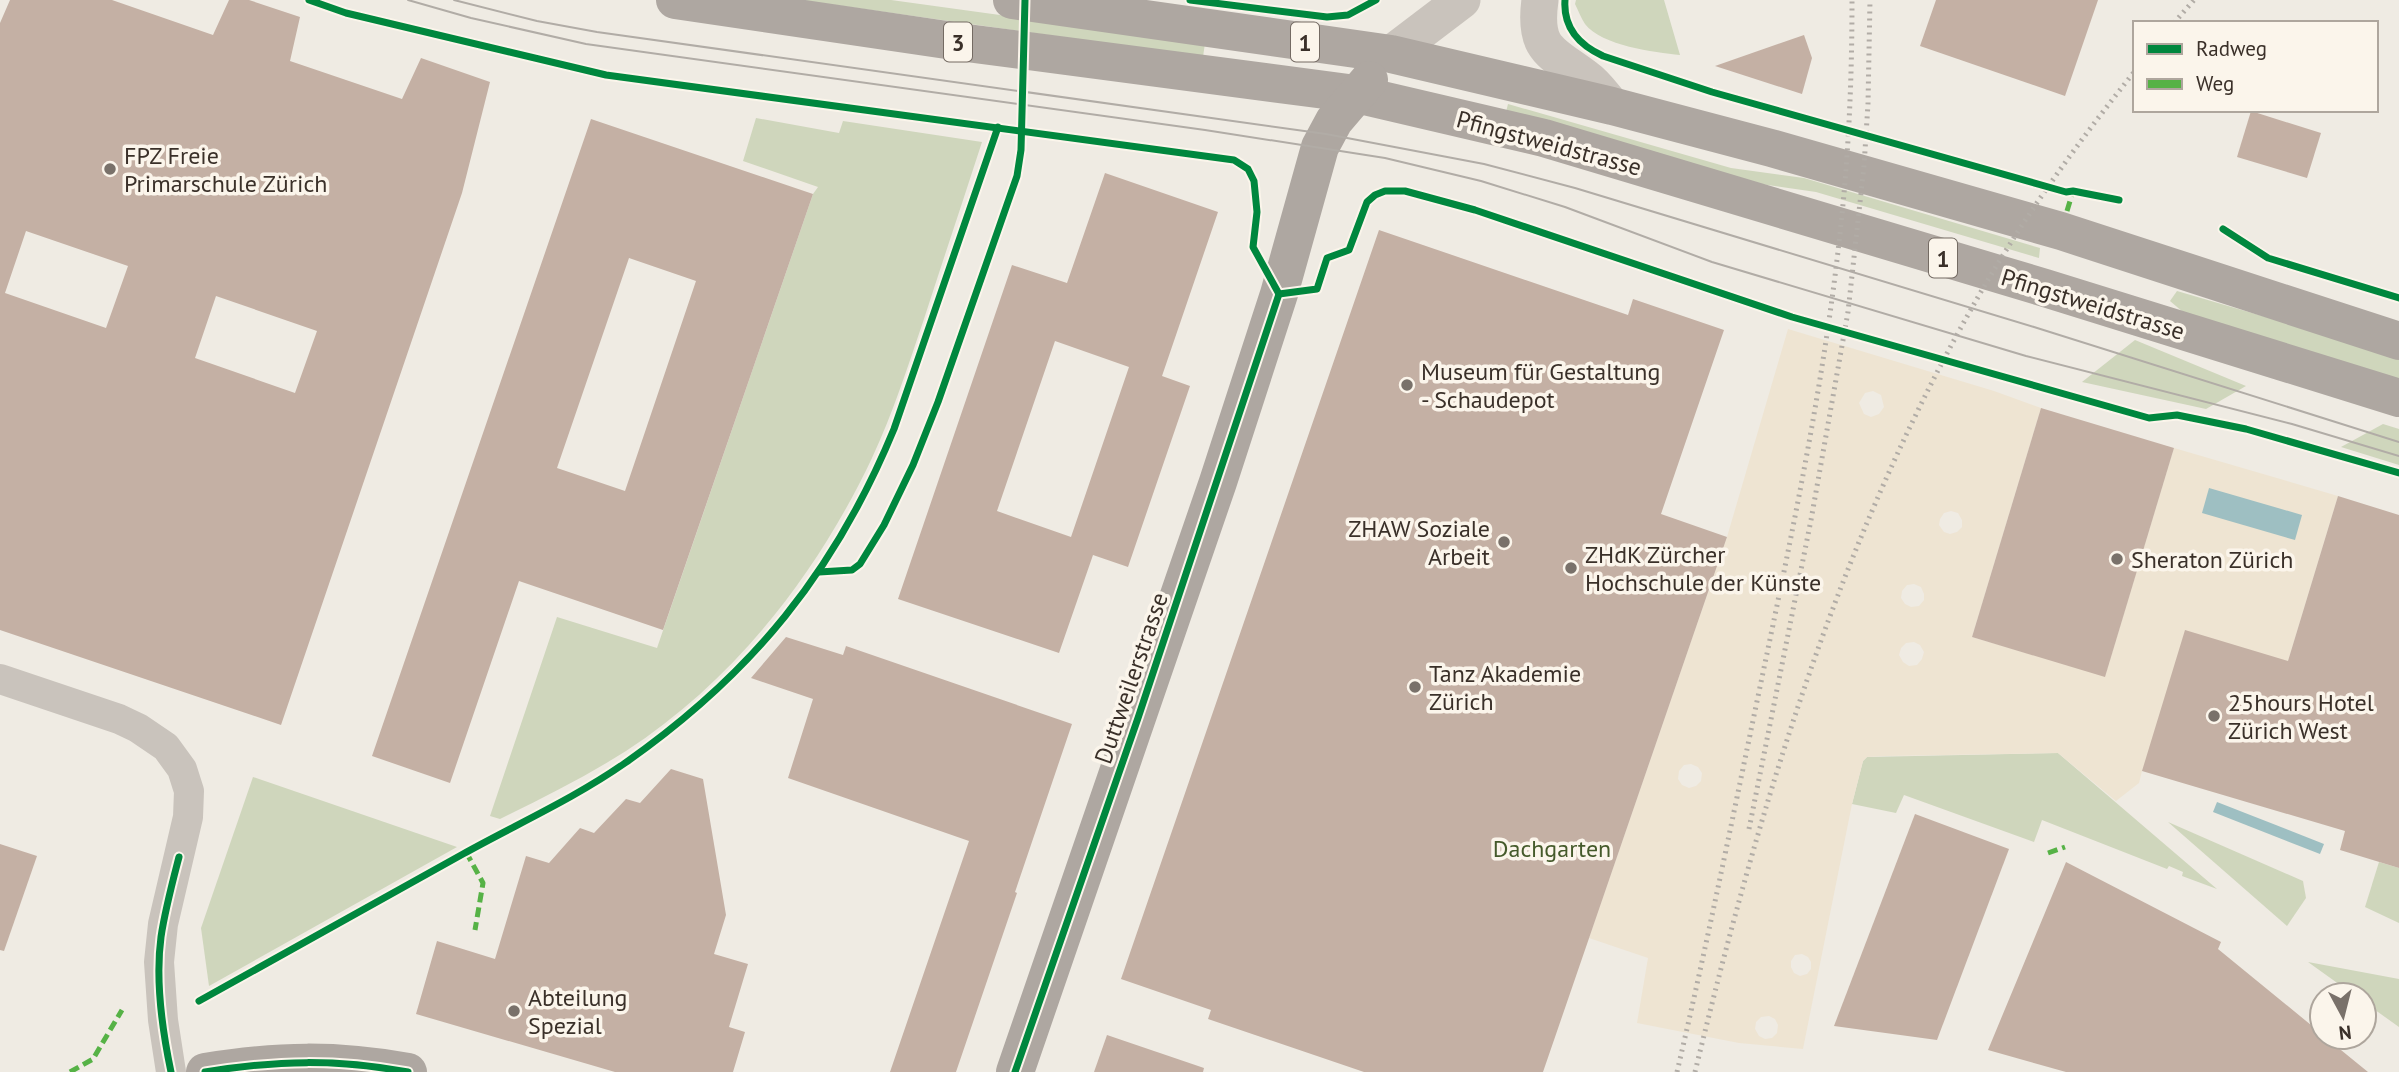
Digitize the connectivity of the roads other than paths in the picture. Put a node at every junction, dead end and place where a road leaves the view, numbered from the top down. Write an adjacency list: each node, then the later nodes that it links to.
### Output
1 (675, 0): 6 (main road, Pfingstweidstrasse / 3)
2 (1012, 0): 5 (main road, Pfingstweidstrasse / 1)
3 (1462, 0): 5 (street)
4 (1540, 0): 7 (street)
5 (1391, 54): 6 (main road, Duttweilerstrasse); 7 (main road, Pfingstweidstrasse / 1)
6 (1356, 94): 9 (main road, Pfingstweidstrasse / 1); 14 (main road, Duttweilerstrasse)
7 (1612, 106): 8 (main road, Pfingstweidstrasse / 1)
8 (2399, 341)
9 (2399, 398)
10 (0, 679): 11 (street)
11 (171, 1072)
12 (205, 1072): 13 (main road)
13 (408, 1072)
14 (1015, 1072)

